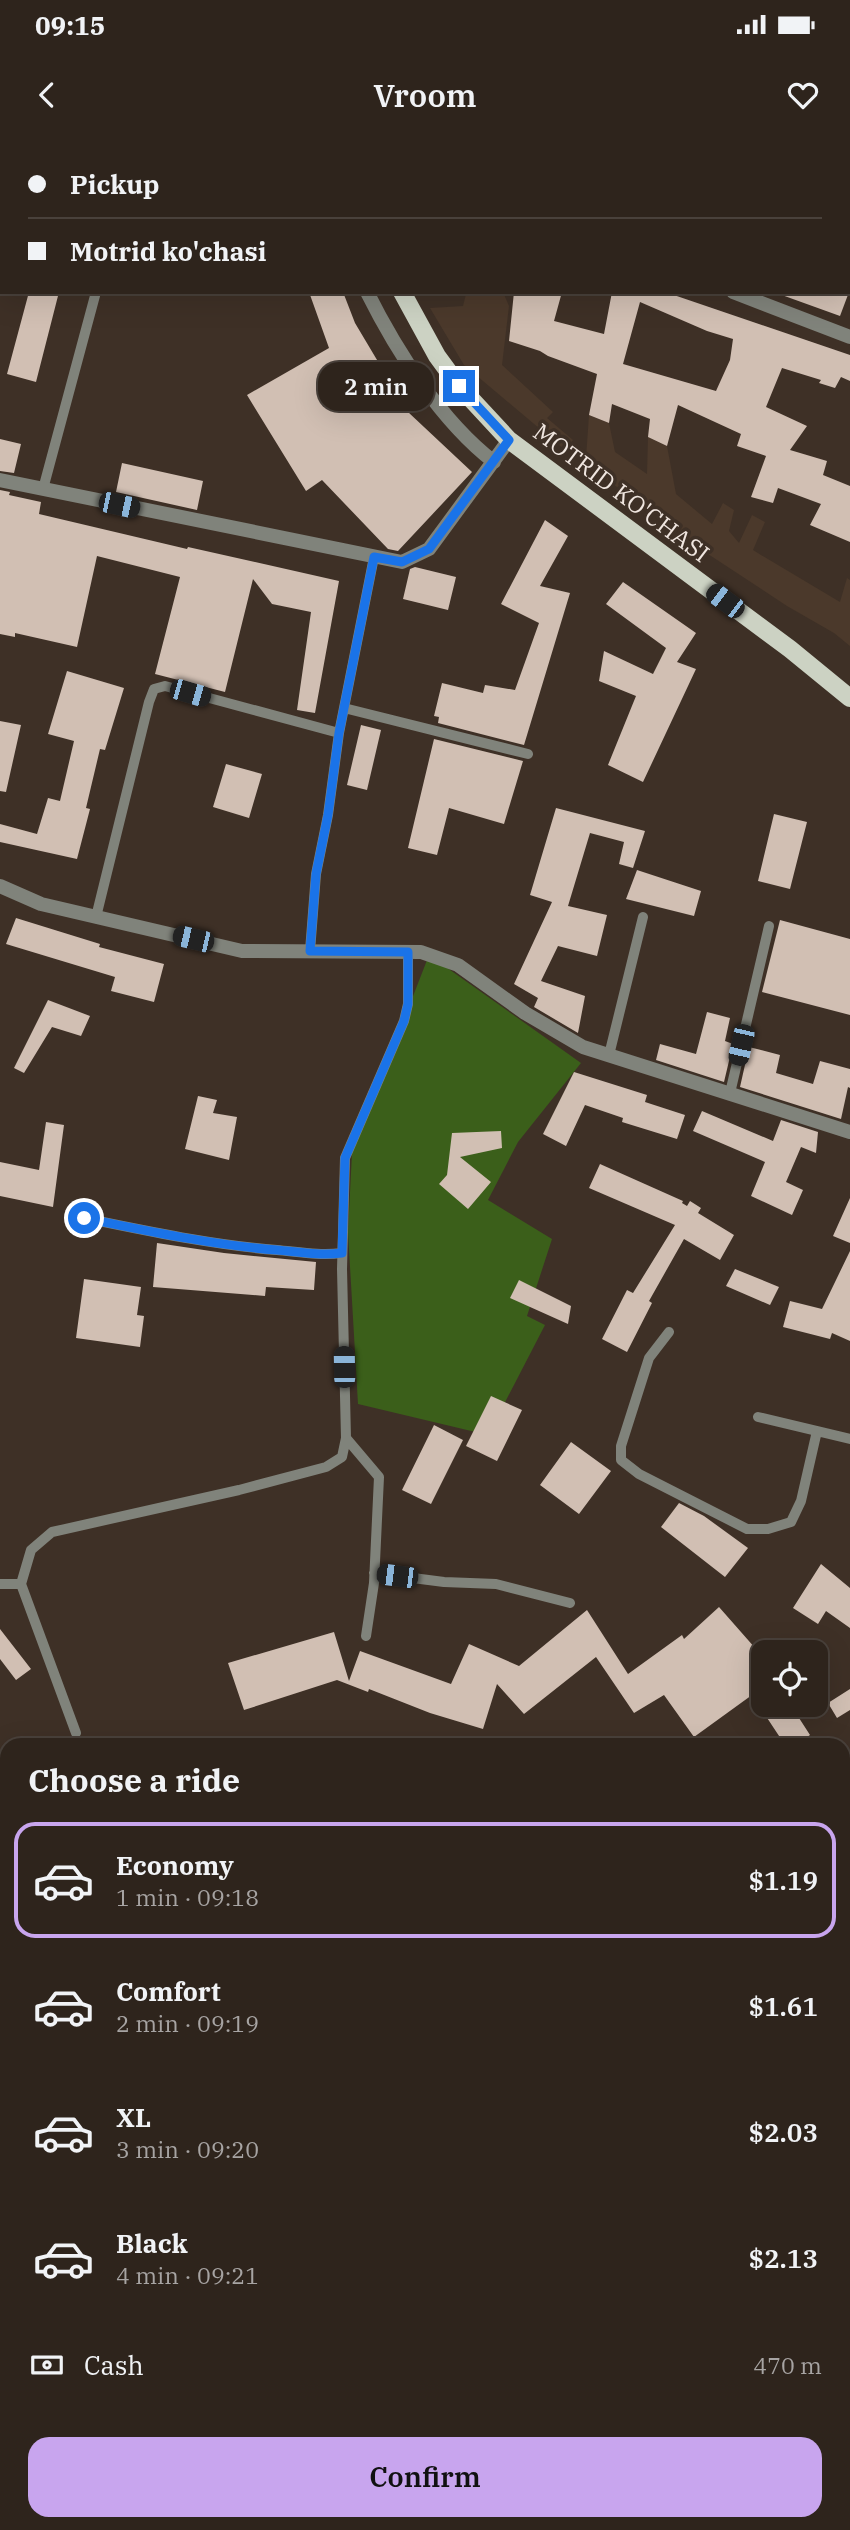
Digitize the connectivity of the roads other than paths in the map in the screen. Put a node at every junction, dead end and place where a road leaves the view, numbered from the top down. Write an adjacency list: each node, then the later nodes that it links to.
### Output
1 (95, 294): 9 (lane)
2 (368, 294): 7 (street)
3 (403, 294): 6 (main road, MOTRID KO'CHASI)
4 (738, 294): 5 (street)
5 (850, 337)
6 (509, 440): 7 (street); 11 (main road, MOTRID KO'CHASI)
7 (494, 462): 10 (street)
8 (0, 480): 9 (street)
9 (43, 489): 10 (street)
10 (374, 557): 12 (lane)
11 (850, 698)
12 (344, 708): 13 (lane); 14 (lane)
13 (339, 733): 16 (lane); 19 (lane)
14 (528, 754)
15 (0, 886): 16 (street)
16 (96, 916): 19 (street)
17 (643, 916): 21 (lane)
18 (769, 926): 22 (lane)
19 (310, 951): 20 (street)
20 (408, 952): 21 (street); 25 (lane)
21 (609, 1055): 22 (street)
22 (730, 1093): 23 (street)
23 (850, 1132)
24 (84, 1218): 25 (lane)
25 (342, 1253): 29 (lane)
26 (669, 1332): 28 (lane)
27 (758, 1417): 28 (lane)
28 (817, 1431): 30 (lane)
29 (346, 1438): 31 (lane); 33 (lane)
30 (850, 1439)
31 (374, 1573): 34 (lane); 35 (lane)
32 (0, 1584): 33 (lane)
33 (21, 1584): 36 (lane)
34 (570, 1603)
35 (366, 1636)
36 (76, 1733)

